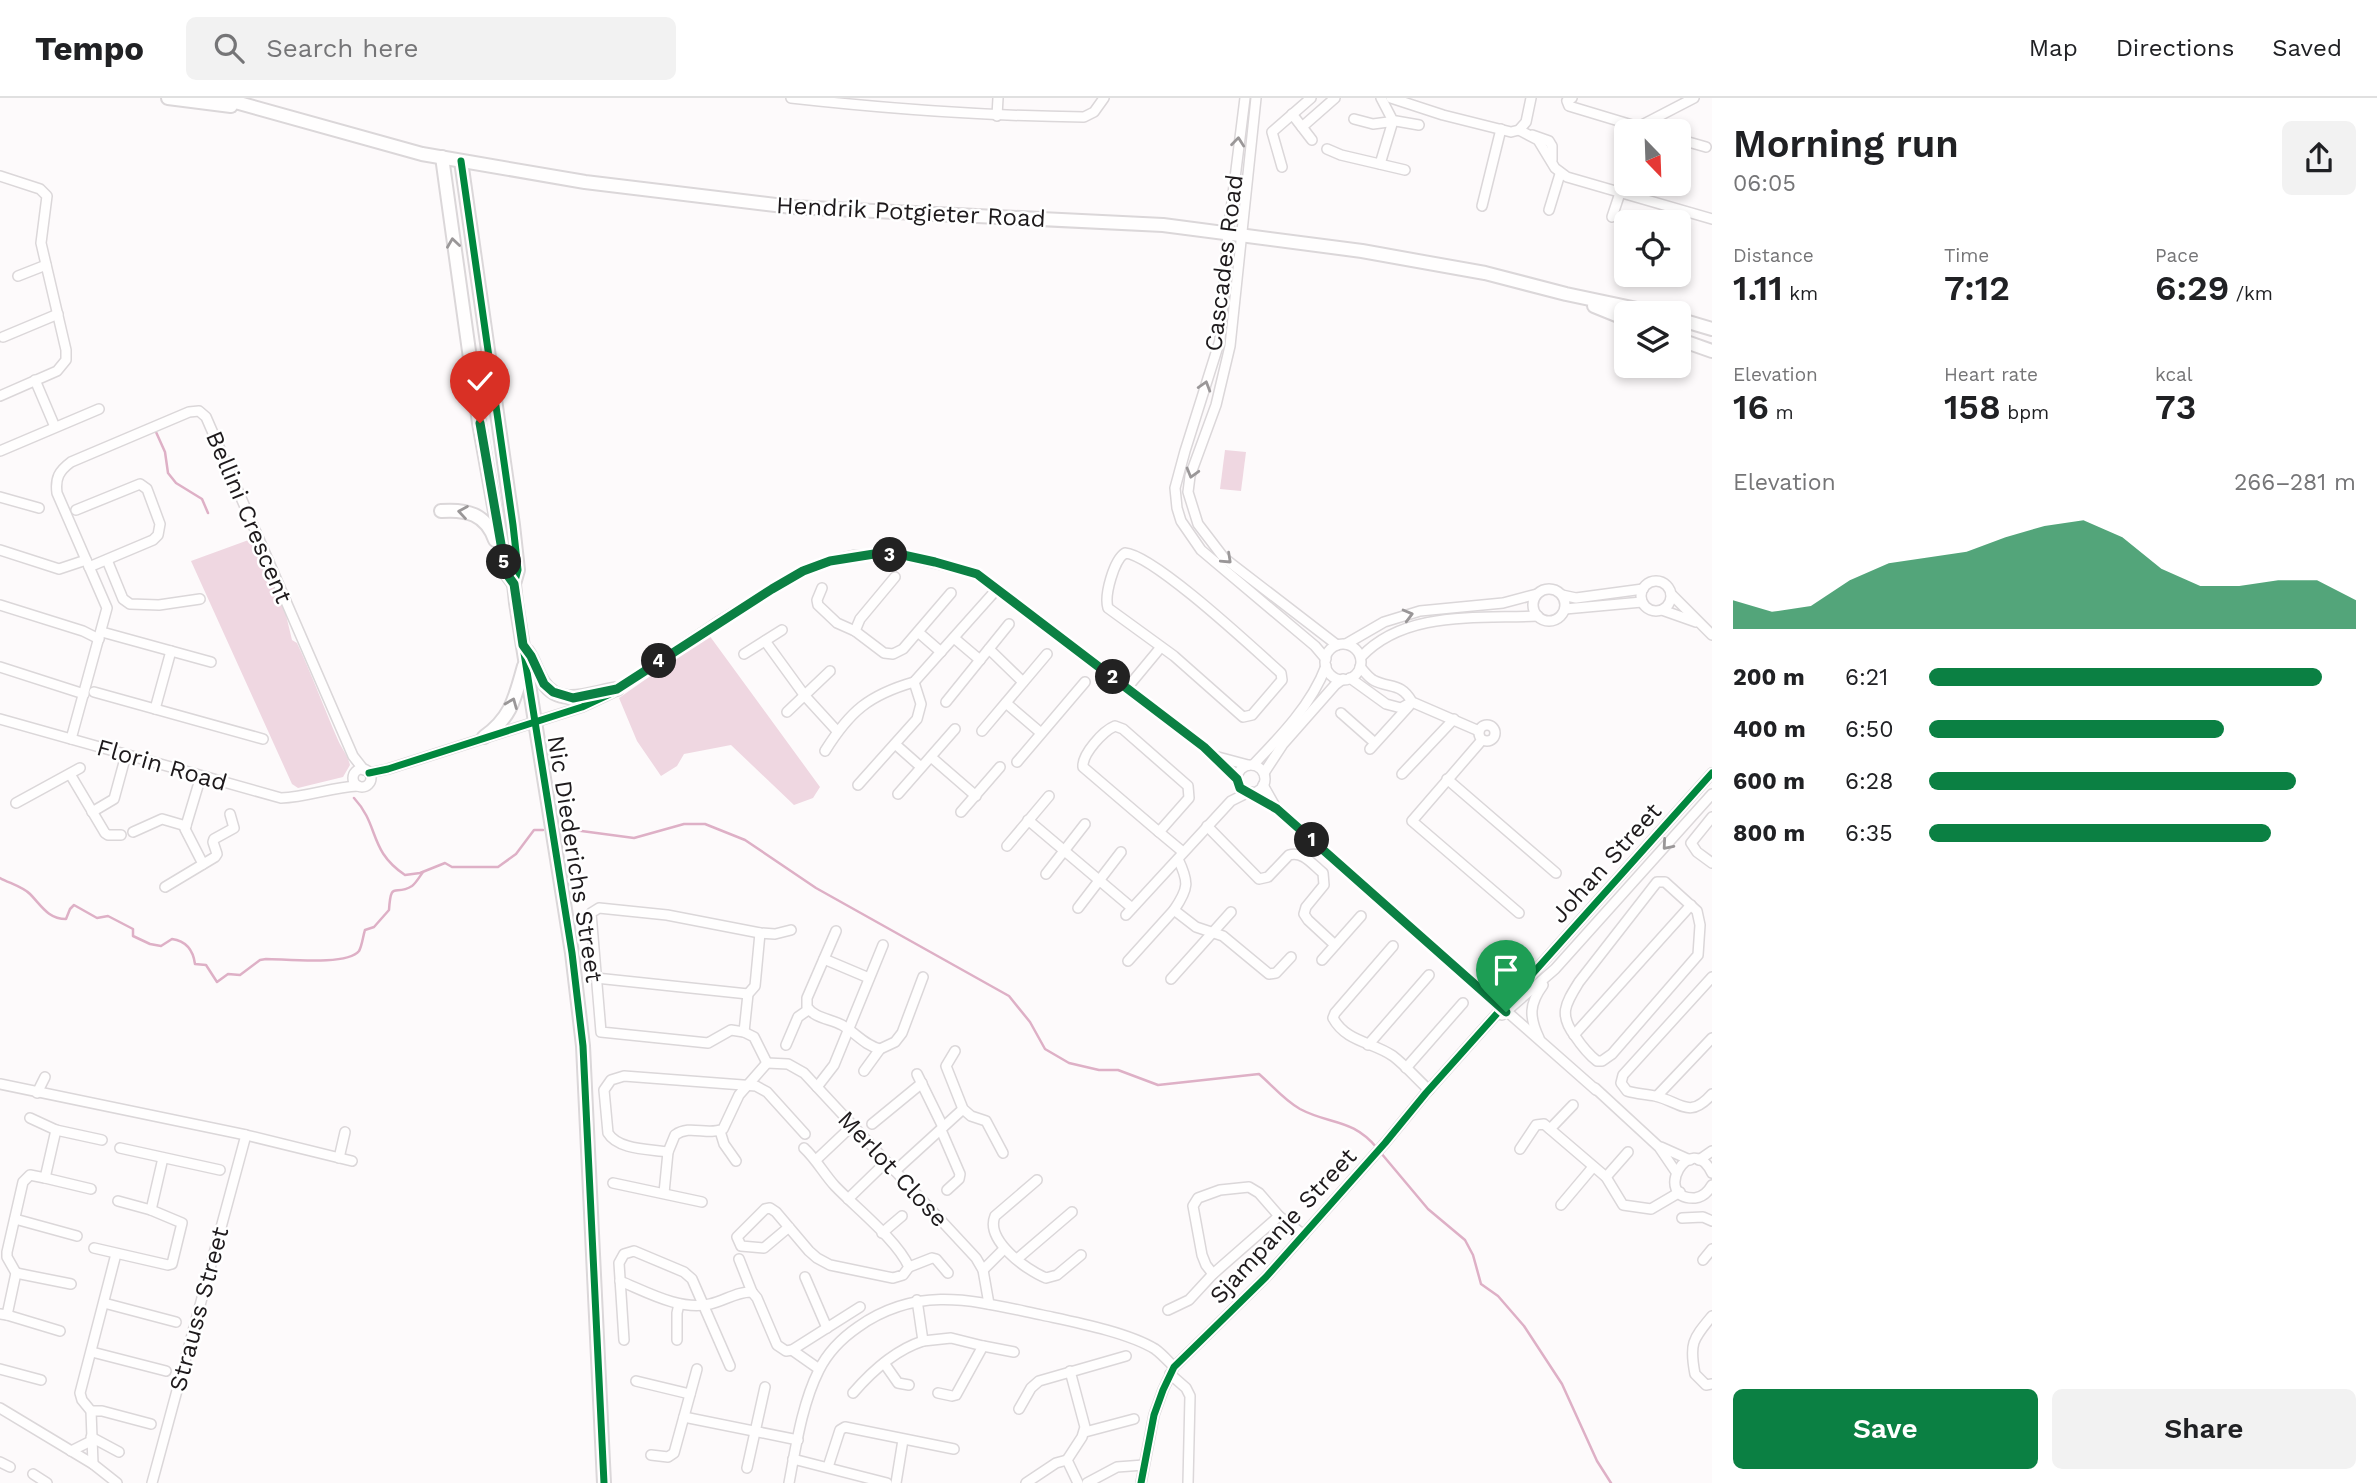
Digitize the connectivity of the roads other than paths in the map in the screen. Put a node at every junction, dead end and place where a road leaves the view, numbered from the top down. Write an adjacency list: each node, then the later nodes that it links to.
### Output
1 (168, 98): 16 (street, Hendrik Potgieter Road)
2 (221, 98): 16 (street, Hendrik Potgieter Road)
3 (791, 98): 15 (street)
4 (998, 98): 18 (street)
5 (1104, 98): 18 (street)
6 (1245, 98): 47 (street, Cascades Road, one-way to 6)
7 (1256, 98): 47 (street, Cascades Road)
8 (1311, 98): 17 (street)
9 (1335, 98): 25 (street)
10 (1381, 98): 22 (street)
11 (1391, 98): 26 (street)
12 (1531, 98): 24 (street)
13 (1572, 98): 21 (street)
14 (1694, 98): 20 (street)
15 (880, 103): 18 (street)
16 (259, 110): 31 (street, Hendrik Potgieter Road)
17 (1292, 114): 25 (street); 34 (street)
18 (998, 116)
19 (1353, 119): 22 (street)
20 (1653, 119)
21 (1614, 120)
22 (1393, 121): 23 (street); 33 (street)
23 (1419, 125)
24 (1522, 126): 26 (street); 36 (street)
25 (1302, 127): 27 (street)
26 (1501, 129): 41 (street)
27 (1312, 141)
28 (1691, 143): 29 (street)
29 (1706, 147)
30 (1327, 149): 33 (street)
31 (442, 157): 32 (street, Hendrik Potgieter Road); 66 (street, Nic Diederichs Street, one-way to 31)
32 (461, 162): 47 (street, Hendrik Potgieter Road); 59 (street, Nic Diederichs Street)
33 (1380, 164): 35 (street)
34 (1282, 167)
35 (1405, 170)
36 (1560, 174): 38 (street); 42 (street)
37 (0, 176): 48 (street)
38 (1614, 191)
39 (1619, 196): 45 (street)
40 (1631, 196): 43 (street)
41 (1482, 206)
42 (1549, 210)
43 (1681, 210)
44 (1691, 213): 46 (street)
45 (1612, 217)
46 (1712, 219)
47 (1235, 234): 50 (street, Hendrik Potgieter Road); 99 (street, Cascades Road, one-way to 99); 110 (street, Cascades Road, one-way to 47)
48 (46, 265): 49 (street); 52 (street)
49 (18, 276)
50 (1566, 294): 51 (street, Hendrik Potgieter Road); 53 (street, Hendrik Potgieter Road)
51 (1614, 304)
52 (58, 314): 56 (street); 60 (street)
53 (1614, 314)
54 (1691, 323): 55 (street)
55 (1712, 329)
56 (4, 337)
57 (1691, 344): 58 (street)
58 (1712, 352)
59 (488, 355): 66 (street); 75 (street, Nic Diederichs Street)
60 (36, 380): 61 (street); 63 (street)
61 (0, 396)
62 (99, 409): 63 (street)
63 (55, 427): 64 (street)
64 (0, 451)
65 (0, 497): 67 (street)
66 (494, 501): 73 (street, Nic Diederichs Street)
67 (38, 508)
68 (76, 510): 71 (street)
69 (441, 511): 73 (street, one-way to 69)
70 (0, 550): 72 (street)
71 (107, 560): 72 (street); 83 (street)
72 (88, 563): 94 (street, Bellini Crescent); 142 (street, Bellini Crescent)
73 (504, 563): 75 (street, Nic Diederichs Street)
74 (895, 578): 92 (street)
75 (514, 584): 98 (street, Nic Diederichs Street)
76 (822, 588): 92 (street)
77 (997, 589): 96 (street); 117 (street); 118 (street)
78 (1643, 589): 81 (street); 82 (street); 84 (street)
79 (951, 593): 93 (street)
80 (1537, 594): 82 (street); 88 (street); 99 (street, one-way to 80)
81 (1671, 594): 87 (street); 89 (street)
82 (1562, 595): 86 (street)
83 (200, 599)
84 (1642, 602): 86 (street); 87 (street)
85 (0, 605): 94 (street)
86 (1565, 609): 88 (street)
87 (1662, 610): 89 (street)
88 (1538, 616): 109 (street)
89 (1697, 622): 95 (street)
90 (1009, 624): 101 (street)
91 (782, 630): 97 (street)
92 (855, 631): 93 (street)
93 (918, 632): 103 (street)
94 (101, 635): 102 (street); 120 (street, Bellini Crescent)
95 (1712, 635)
96 (954, 638): 103 (street); 106 (street)
97 (765, 641): 104 (street); 121 (street)
98 (523, 645): 107 (street, Nic Diederichs Street); 118 (street)
99 (1341, 645): 109 (street); 110 (street)
100 (1161, 647): 100 (street); 117 (street)
101 (989, 649): 106 (street); 115 (street)
102 (171, 651): 108 (street); 125 (street)
103 (941, 652): 114 (street)
104 (744, 654)
105 (1047, 654): 115 (street)
106 (980, 660): 122 (street)
107 (525, 661): 130 (street, Nic Diederichs Street); 135 (street, one-way to 107)
108 (211, 662)
109 (1360, 662): 113 (street); 123 (street)
110 (1326, 663): 113 (street); 145 (street)
111 (0, 667): 120 (street)
112 (831, 671): 121 (street)
113 (1346, 679): 123 (street); 149 (street)
114 (915, 682): 132 (street); 138 (street)
115 (1023, 682): 124 (street)
116 (1085, 682): 134 (street)
117 (1127, 688): 141 (street)
118 (617, 689): 130 (street)
119 (94, 692): 125 (street)
120 (84, 694): 136 (street, Bellini Crescent)
121 (805, 696): 126 (street); 132 (street)
122 (946, 702)
123 (1412, 702): 127 (street); 129 (street)
124 (1006, 703): 133 (street); 134 (street)
125 (155, 709): 137 (street)
126 (787, 712)
127 (1341, 713)
128 (0, 719): 136 (street, Florin Road)
129 (1454, 719): 153 (street); 156 (street)
130 (535, 721): 135 (street); 382 (street, Nic Diederichs Street)
131 (955, 729): 143 (street)
132 (837, 731): 139 (street)
133 (982, 731)
134 (1041, 733): 144 (street)
135 (484, 737): 152 (street)
136 (71, 739): 140 (street, Florin Road)
137 (262, 739)
138 (894, 744): 146 (street); 158 (street)
139 (825, 751)
140 (126, 755): 155 (street, Florin Road); 170 (street)
141 (1213, 755): 145 (street); 157 (street)
142 (353, 756): 152 (street, Bellini Crescent); 154 (street, Bellini Crescent)
143 (931, 757): 146 (street); 165 (street)
144 (1017, 762)
145 (1250, 765): 149 (street); 157 (street)
146 (921, 767): 163 (street)
147 (1000, 767): 165 (street)
148 (80, 768): 151 (street)
149 (1264, 773): 159 (street)
150 (1712, 773): 216 (street, Johan Street)
151 (70, 774): 168 (street); 170 (street)
152 (368, 774): 154 (street, Florin Road); 160 (street, Florin Road)
153 (1402, 774)
154 (354, 775): 160 (street); 161 (street, Florin Road)
155 (201, 776): 161 (street, Florin Road); 176 (street)
156 (1447, 779): 187 (street); 195 (street)
157 (1237, 781): 162 (street); 167 (street)
158 (858, 785)
159 (1263, 785): 162 (street); 169 (street)
160 (358, 786): 161 (street, Florin Road)
161 (325, 790)
162 (1250, 792): 167 (street); 169 (street)
163 (898, 793)
164 (1712, 794): 209 (street, Johan Street, one-way to 209)
165 (975, 796): 171 (street)
166 (1049, 796): 174 (street)
167 (1231, 801): 177 (street)
168 (16, 803)
169 (1277, 809): 199 (street)
170 (92, 812): 180 (street)
171 (961, 812)
172 (230, 814): 186 (street)
173 (1712, 817): 185 (street)
174 (1028, 820): 181 (street); 182 (street)
175 (1085, 824): 182 (street)
176 (186, 826): 178 (street); 186 (street)
177 (1207, 826): 184 (street); 203 (street)
178 (133, 832)
179 (1159, 832): 179 (street); 184 (street)
180 (121, 835)
181 (1007, 846)
182 (1065, 849): 188 (street); 189 (street)
183 (1121, 852): 189 (street)
184 (1181, 855): 189 (street); 193 (street)
185 (1712, 863)
186 (203, 864): 190 (street)
187 (1556, 873)
188 (1046, 874)
189 (1099, 878): 192 (street)
190 (165, 887)
191 (1691, 905): 224 (street); 224 (street); 224 (street)
192 (1078, 908)
193 (1174, 910): 201 (street); 208 (street)
194 (1231, 912): 201 (street)
195 (1519, 913)
196 (1361, 916): 203 (street)
197 (791, 930): 200 (street)
198 (836, 930): 206 (street)
199 (1414, 930): 217 (street); 221 (street)
200 (760, 933): 213 (street); 218 (street)
201 (1213, 933): 205 (street); 215 (street)
202 (883, 945): 214 (street)
203 (1335, 945): 207 (street)
204 (1392, 946): 228 (street)
205 (1291, 957)
206 (824, 959): 214 (street); 220 (street)
207 (1322, 960)
208 (1128, 961)
209 (1555, 969): 221 (street, Johan Street); 225 (street, Johan Street)
210 (1429, 975): 228 (street)
211 (923, 977): 229 (street)
212 (1712, 977): 242 (street)
213 (596, 978): 218 (street); 223 (street)
214 (869, 978): 222 (street)
215 (1171, 979)
216 (1529, 979): 217 (street, Johan Street); 221 (street, Johan Street)
217 (1481, 985): 221 (street)
218 (748, 994): 223 (street)
219 (1463, 1003): 232 (street)
220 (808, 1010): 222 (street); 227 (street)
221 (1503, 1010): 225 (street); 238 (street, Sjampanje Street); 239 (street)
222 (849, 1030): 229 (street); 237 (street)
223 (744, 1032): 231 (street)
224 (1574, 1035)
225 (1539, 1038): 239 (street)
226 (1712, 1038): 242 (street)
227 (786, 1045)
228 (1368, 1045): 232 (street)
229 (880, 1049): 233 (street)
230 (955, 1051): 244 (street)
231 (767, 1063): 236 (street); 237 (street, Merlot Close)
232 (1406, 1069): 238 (street)
233 (864, 1071)
234 (45, 1077): 240 (street)
235 (0, 1084): 240 (street)
236 (748, 1085): 251 (street); 253 (street); 261 (street)
237 (817, 1087): 247 (street, Merlot Close)
238 (1429, 1090): 300 (street, Sjampanje Street)
239 (1596, 1090): 256 (street)
240 (37, 1093): 254 (street)
241 (1712, 1094): 242 (street)
242 (1657, 1097)
243 (1573, 1105): 249 (street)
244 (963, 1109): 248 (street); 263 (street)
245 (30, 1118): 250 (street)
246 (873, 1124): 248 (street)
247 (853, 1125): 266 (street); 270 (street, Merlot Close)
248 (942, 1128): 273 (street); 282 (street)
249 (1550, 1129): 259 (street); 271 (street)
250 (56, 1130): 255 (street); 277 (street)
251 (720, 1131): 261 (street); 269 (street)
252 (345, 1132): 265 (street)
253 (805, 1134)
254 (246, 1135): 265 (street); 381 (street, Strauss Street)
255 (102, 1140)
256 (1659, 1146): 267 (street); 275 (street)
257 (120, 1148): 264 (street)
258 (804, 1148): 266 (street)
259 (1520, 1149)
260 (1712, 1150): 267 (street)
261 (668, 1152): 284 (street)
262 (1628, 1152): 276 (street)
263 (1003, 1153)
264 (163, 1158): 272 (street); 291 (street)
265 (339, 1158): 268 (street)
266 (817, 1160): 286 (street)
267 (1695, 1160): 274 (street); 275 (street)
268 (352, 1161)
269 (736, 1161)
270 (887, 1162): 273 (street, Merlot Close); 286 (street)
271 (1594, 1167): 276 (street); 290 (street)
272 (220, 1170)
273 (895, 1171): 311 (street, Merlot Close)
274 (1712, 1171)
275 (1675, 1175): 283 (street); 288 (street)
276 (1606, 1177): 288 (street)
277 (46, 1178): 281 (street); 296 (street)
278 (1037, 1180): 303 (street)
279 (614, 1183): 284 (street)
280 (1712, 1185): 285 (street)
281 (91, 1189)
282 (947, 1190)
283 (1680, 1192): 285 (street); 288 (street)
284 (664, 1194): 289 (street)
285 (1708, 1197)
286 (848, 1199): 299 (street)
287 (118, 1201): 291 (street)
288 (1662, 1201)
289 (702, 1202)
290 (1561, 1205)
291 (151, 1210): 305 (street)
292 (1072, 1212): 308 (street)
293 (902, 1216): 299 (street)
294 (1279, 1216): 300 (street); 314 (street); 314 (street)
295 (1682, 1218): 297 (street)
296 (15, 1219): 301 (street); 312 (street)
297 (1712, 1221)
298 (789, 1227): 298 (street); 310 (street)
299 (883, 1233): 310 (street)
300 (1304, 1235): 346 (street, Sjampanje Street)
301 (77, 1236)
302 (94, 1248): 305 (street)
303 (1004, 1249): 308 (street); 311 (street)
304 (1712, 1249): 309 (street)
305 (116, 1254): 320 (street)
306 (1081, 1255): 308 (street)
307 (738, 1259): 318 (street)
308 (1017, 1259)
309 (1703, 1260)
310 (909, 1267): 313 (street)
311 (983, 1270): 322 (street, Merlot Close)
312 (16, 1273): 317 (street); 326 (street)
313 (948, 1273)
314 (1213, 1274): 325 (street)
315 (805, 1277): 329 (street)
316 (620, 1281): 321 (street); 323 (street); 331 (street)
317 (71, 1284)
318 (752, 1292): 323 (street); 335 (street)
319 (917, 1300): 322 (street); 333 (street); 341 (street)
320 (104, 1303): 328 (street); 336 (street)
321 (679, 1304): 323 (street); 332 (street)
322 (989, 1304): 346 (street)
323 (704, 1305): 340 (street)
324 (860, 1307): 329 (street)
325 (1168, 1310)
326 (4, 1315): 330 (street)
327 (1712, 1316): 349 (street)
328 (176, 1322)
329 (827, 1328): 335 (street)
330 (60, 1331)
331 (624, 1340)
332 (677, 1340)
333 (923, 1341): 334 (street); 339 (street)
334 (983, 1346): 337 (street); 353 (street)
335 (792, 1350): 341 (street)
336 (92, 1352): 344 (street); 357 (street)
337 (1014, 1352)
338 (1126, 1356): 345 (street)
339 (884, 1363): 350 (street); 352 (street)
340 (730, 1366)
341 (819, 1368): 364 (street)
342 (0, 1369): 347 (street)
343 (697, 1369): 354 (street)
344 (166, 1371)
345 (1070, 1371): 356 (street); 362 (street)
346 (1172, 1371): 374 (street, Sjampanje Street); 390 (street)
347 (41, 1380)
348 (636, 1381): 354 (street)
349 (1712, 1384)
350 (909, 1385)
351 (765, 1387): 361 (street)
352 (853, 1393)
353 (939, 1393)
354 (690, 1394): 358 (street)
355 (0, 1408): 367 (street)
356 (1019, 1409)
357 (91, 1411): 360 (street); 363 (street)
358 (684, 1417): 361 (street); 369 (street)
359 (1134, 1419): 362 (street)
360 (152, 1424)
361 (754, 1432): 364 (street); 377 (street)
362 (1085, 1432): 371 (street)
363 (91, 1439): 367 (street); 368 (street); 373 (street)
364 (798, 1440): 370 (street)
365 (903, 1440): 366 (street); 376 (street); 385 (street)
366 (954, 1449)
367 (71, 1451): 373 (street)
368 (118, 1452)
369 (651, 1455)
370 (793, 1460): 376 (street); 383 (street)
371 (1067, 1460): 386 (street); 387 (street)
372 (0, 1462): 375 (street)
373 (93, 1464): 379 (street)
374 (1144, 1465): 388 (street); 389 (street, Sjampanje Street)
375 (10, 1467)
376 (828, 1467): 384 (street)
377 (747, 1468)
378 (33, 1474): 380 (street)
379 (114, 1482)
380 (47, 1483)
381 (152, 1483)
382 (604, 1483)
383 (789, 1483)
384 (887, 1483)
385 (896, 1483)
386 (1026, 1483)
387 (1078, 1483)
388 (1087, 1483)
389 (1141, 1483)
390 (1188, 1483)

